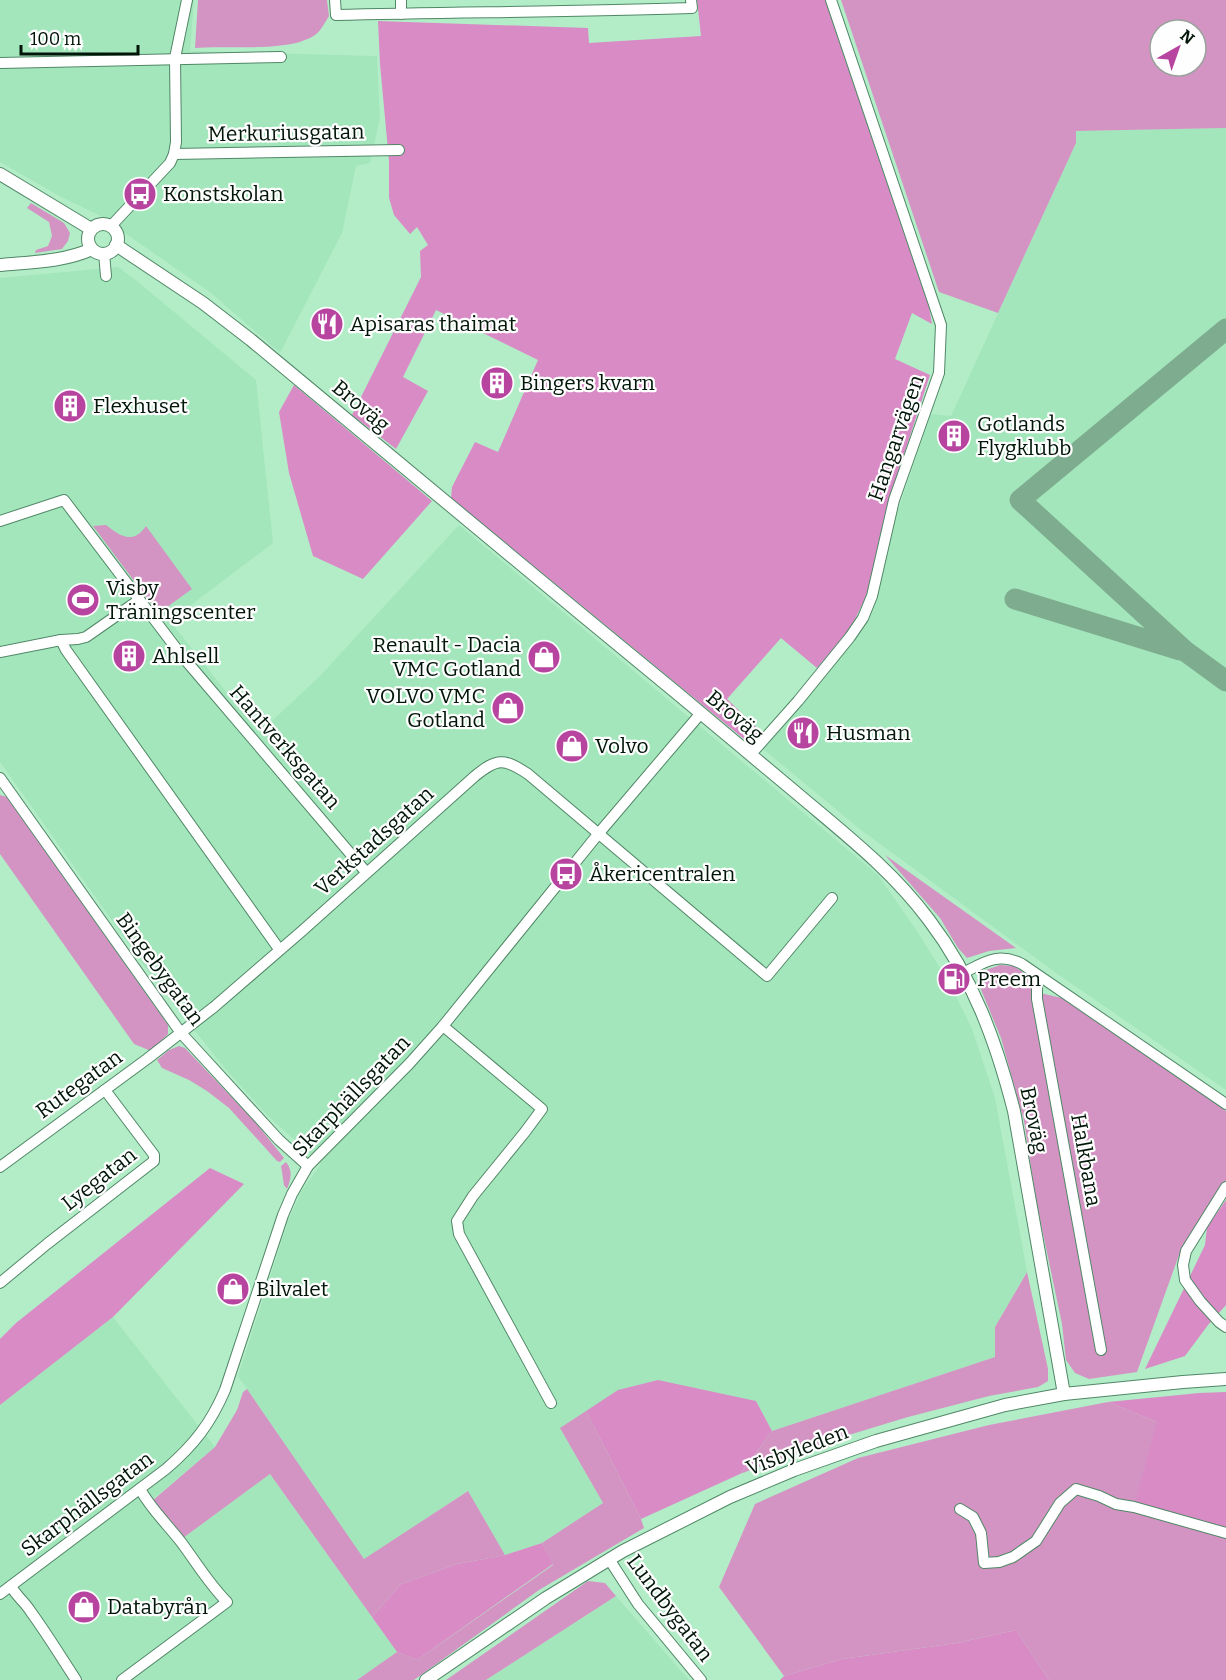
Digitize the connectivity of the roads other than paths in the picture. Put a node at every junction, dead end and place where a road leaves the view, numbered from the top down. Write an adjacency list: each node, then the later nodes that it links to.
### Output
1 (187, 0): 13 (street)
2 (335, 0): 11 (street)
3 (401, 0): 11 (street)
4 (461, 0): 9 (street)
5 (585, 0): 10 (street)
6 (691, 0): 10 (street)
7 (831, 0): 30 (street, Hangarvägen)
8 (521, 5): 9 (street); 10 (street)
9 (462, 12): 11 (street)
10 (585, 12)
11 (401, 14)
12 (281, 57): 13 (street)
13 (175, 58): 14 (street); 16 (street)
14 (0, 63)
15 (399, 150): 16 (street, Merkuriusgatan)
16 (174, 154): 18 (street)
17 (0, 174): 19 (main road)
18 (111, 226): 19 (main road); 20 (main road)
19 (91, 229): 21 (main road)
20 (116, 245): 22 (main road); 29 (main road, Broväg)
21 (92, 249): 22 (main road); 23 (main road)
22 (104, 254): 24 (street)
23 (0, 265)
24 (106, 276)
25 (0, 520): 26 (street, Hantverksgatan)
26 (139, 600): 27 (street); 33 (street, Hantverksgatan)
27 (61, 640): 28 (street); 35 (street)
28 (0, 652)
29 (701, 713): 30 (main road, Broväg); 32 (street, Skarphällsgatan)
30 (751, 754): 36 (main road, Broväg)
31 (1, 781): 39 (street, Bingebygatan)
32 (599, 833): 33 (street, Verkstadsgatan); 34 (street, Verkstadsgatan); 38 (street, Skarphällsgatan)
33 (366, 872): 35 (street, Verkstadsgatan)
34 (832, 898)
35 (279, 950): 39 (street, Verkstadsgatan)
36 (963, 973): 37 (street); 49 (main road, Broväg)
37 (1040, 977): 41 (street); 47 (street, Halkbana)
38 (443, 1026): 43 (street, Skarphällsgatan); 50 (street)
39 (181, 1034): 40 (street, Rutegatan); 43 (street, Bingebygatan)
40 (105, 1090): 42 (street, Rutegatan); 45 (street, Lyegatan)
41 (1226, 1104)
42 (0, 1167)
43 (308, 1167): 51 (street, Skarphällsgatan)
44 (1226, 1187): 46 (street)
45 (0, 1284)
46 (1226, 1327)
47 (1101, 1350)
48 (1226, 1379): 49 (main road, Visbyleden)
49 (1064, 1394): 54 (main road, Visbyleden)
50 (551, 1404)
51 (140, 1489): 55 (street, Skarphällsgatan); 58 (street)
52 (960, 1509): 53 (street)
53 (1226, 1533)
54 (609, 1559): 59 (main road, Visbyleden); 60 (street, Lundbygatan)
55 (11, 1586): 56 (street, Skarphällsgatan); 57 (street)
56 (0, 1594)
57 (76, 1680)
58 (122, 1680)
59 (426, 1680)
60 (701, 1680)

